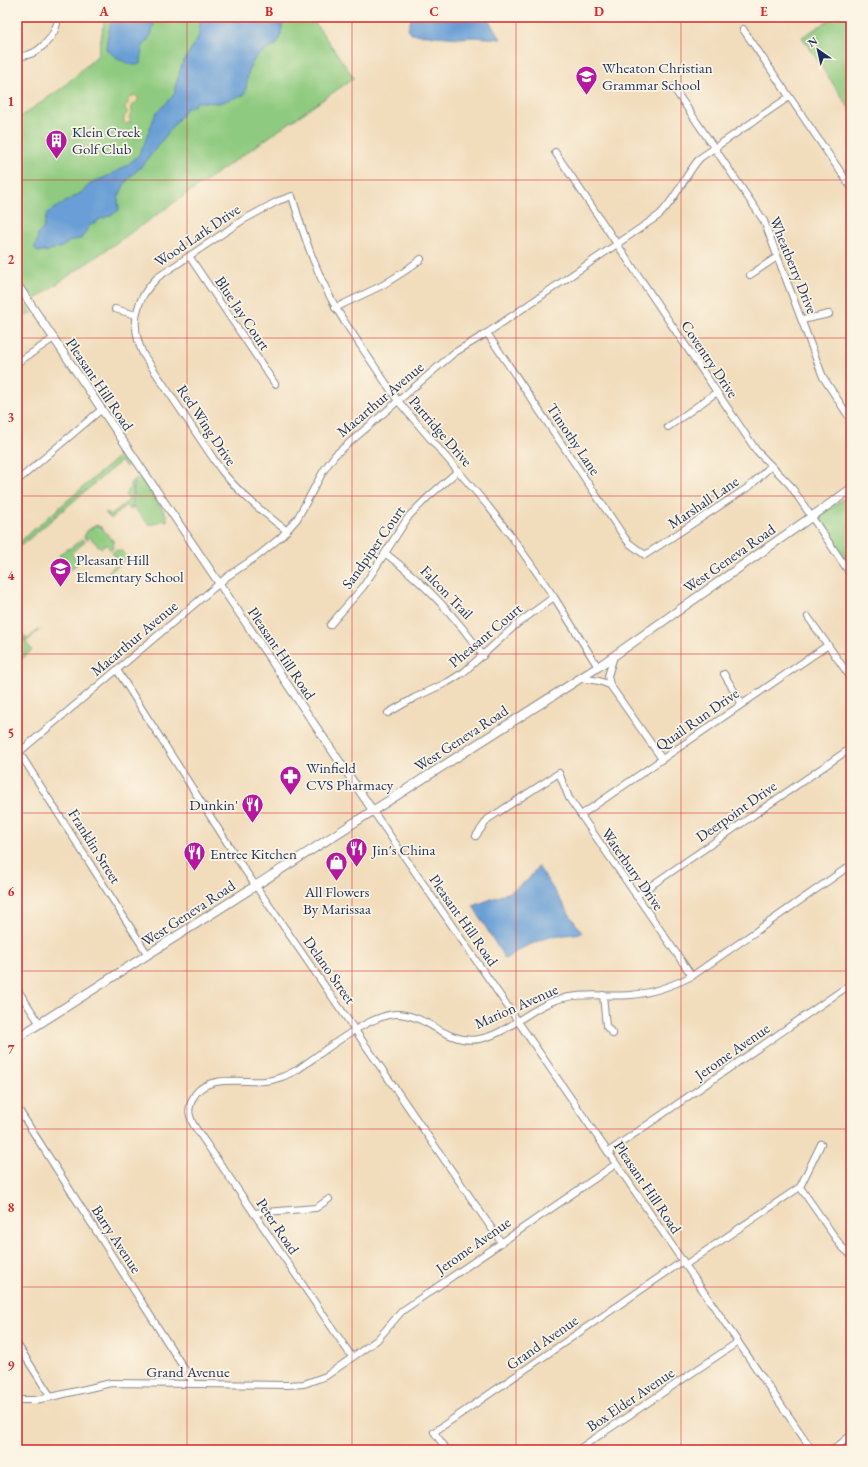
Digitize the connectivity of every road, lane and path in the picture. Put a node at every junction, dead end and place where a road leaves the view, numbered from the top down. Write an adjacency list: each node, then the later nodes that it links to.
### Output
1 (58, 17): 3 (street)
2 (743, 29): 5 (street)
3 (17, 56)
4 (673, 87): 6 (street, Wheatberry Drive)
5 (789, 97): 6 (street, Macarthur Avenue); 8 (street)
6 (714, 148): 10 (street, Macarthur Avenue); 12 (street, Wheatberry Drive)
7 (555, 152): 10 (street, Coventry Drive)
8 (851, 187)
9 (292, 196): 11 (street, Wood Lark Drive); 17 (street, Partridge Drive)
10 (617, 245): 21 (street, Macarthur Avenue); 25 (street, Coventry Drive)
11 (189, 256): 19 (street, Wood Lark Drive); 24 (street, Blue Jay Court)
12 (777, 256): 14 (street); 20 (street, Wheatberry Drive)
13 (420, 259): 17 (street)
14 (750, 275)
15 (17, 284): 22 (street, Pleasant Hill Road)
16 (115, 308): 19 (street)
17 (335, 308): 26 (street, Partridge Drive)
18 (829, 314): 20 (street)
19 (136, 315): 35 (street, Red Wing Drive)
20 (802, 320): 28 (street, Wheatberry Drive)
21 (487, 332): 26 (street, Macarthur Avenue); 37 (street, Timothy Lane)
22 (54, 338): 23 (street); 27 (street, Pleasant Hill Road)
23 (17, 363)
24 (275, 384)
25 (717, 392): 29 (street); 30 (street, Coventry Drive)
26 (398, 401): 31 (street, Partridge Drive); 35 (street, Macarthur Avenue)
27 (102, 409): 32 (street); 39 (street, Pleasant Hill Road)
28 (850, 418)
29 (668, 427)
30 (771, 466): 34 (street, Coventry Drive); 37 (street, Marshall Lane)
31 (458, 471): 36 (street, Sandpiper Court); 40 (street, Partridge Drive)
32 (17, 481)
33 (851, 489): 34 (main road, West Geneva Road)
34 (812, 516): 38 (street, Coventry Drive); 45 (main road, West Geneva Road)
35 (287, 531): 39 (street, Macarthur Avenue)
36 (385, 553): 42 (street, Sandpiper Court); 44 (street, Falcon Trail)
37 (645, 555)
38 (851, 574)
39 (220, 584): 47 (street, Macarthur Avenue); 57 (street, Pleasant Hill Road)
40 (554, 597): 44 (street, Pheasant Court); 46 (street, Partridge Drive)
41 (808, 617): 43 (street)
42 (330, 625)
43 (828, 645): 50 (street); 52 (street, Quail Run Drive)
44 (483, 656): 53 (street, Pheasant Court)
45 (614, 656): 46 (main road, West Geneva Road); 51 (street)
46 (598, 667): 49 (main road, West Geneva Road)
47 (117, 670): 55 (street, Macarthur Avenue); 61 (street, Delano Street)
48 (724, 674): 52 (street)
49 (580, 678): 51 (street); 57 (main road, West Geneva Road)
50 (851, 678)
51 (610, 685): 56 (street)
52 (742, 704): 56 (street, Quail Run Drive)
53 (388, 713)
54 (851, 748): 62 (street, Deerpoint Drive)
55 (18, 753): 63 (street, Franklin Street)
56 (662, 760): 58 (street, Quail Run Drive)
57 (373, 811): 61 (main road, West Geneva Road); 68 (street, Pleasant Hill Road)
58 (581, 815): 59 (street, Waterbury Drive); 62 (street, Waterbury Drive)
59 (476, 836)
60 (851, 865): 64 (street, Marion Avenue)
61 (256, 886): 63 (main road, West Geneva Road); 70 (street, Delano Street)
62 (636, 896): 64 (street, Waterbury Drive)
63 (148, 955): 69 (main road, West Geneva Road)
64 (692, 976): 67 (street, Marion Avenue)
65 (851, 984): 76 (street, Jerome Avenue)
66 (17, 989): 69 (street)
67 (603, 995): 68 (street, Marion Avenue); 71 (street)
68 (518, 1021): 70 (street, Marion Avenue); 76 (street, Pleasant Hill Road)
69 (40, 1024): 72 (main road, West Geneva Road)
70 (356, 1030): 74 (street, Marion Avenue); 81 (street, Delano Street)
71 (613, 1034)
72 (17, 1038)
73 (17, 1107): 87 (street, Barry Avenue)
74 (189, 1107): 80 (street, Peter Road)
75 (821, 1144): 78 (street, Grand Avenue)
76 (608, 1152): 77 (street, Pleasant Hill Road)
77 (616, 1164): 81 (street, Jerome Avenue); 83 (street, Pleasant Hill Road)
78 (800, 1187): 82 (street); 83 (street, Grand Avenue)
79 (329, 1200): 80 (street)
80 (254, 1213): 86 (street, Peter Road)
81 (501, 1242): 86 (street, Jerome Avenue)
82 (851, 1255)
83 (684, 1263): 84 (street, Pleasant Hill Road); 92 (street, Grand Avenue)
84 (738, 1342): 94 (street, Box Elder Avenue); 95 (street, Pleasant Hill Road)
85 (17, 1344): 88 (street)
86 (352, 1357): 87 (street, Grand Avenue)
87 (194, 1384): 88 (street, Grand Avenue)
88 (51, 1397): 89 (street, Grand Avenue)
89 (17, 1400)
90 (851, 1435): 96 (street)
91 (426, 1449): 92 (street)
92 (447, 1450): 93 (street)
93 (459, 1450)
94 (480, 1450)
95 (812, 1450)
96 (833, 1450)

